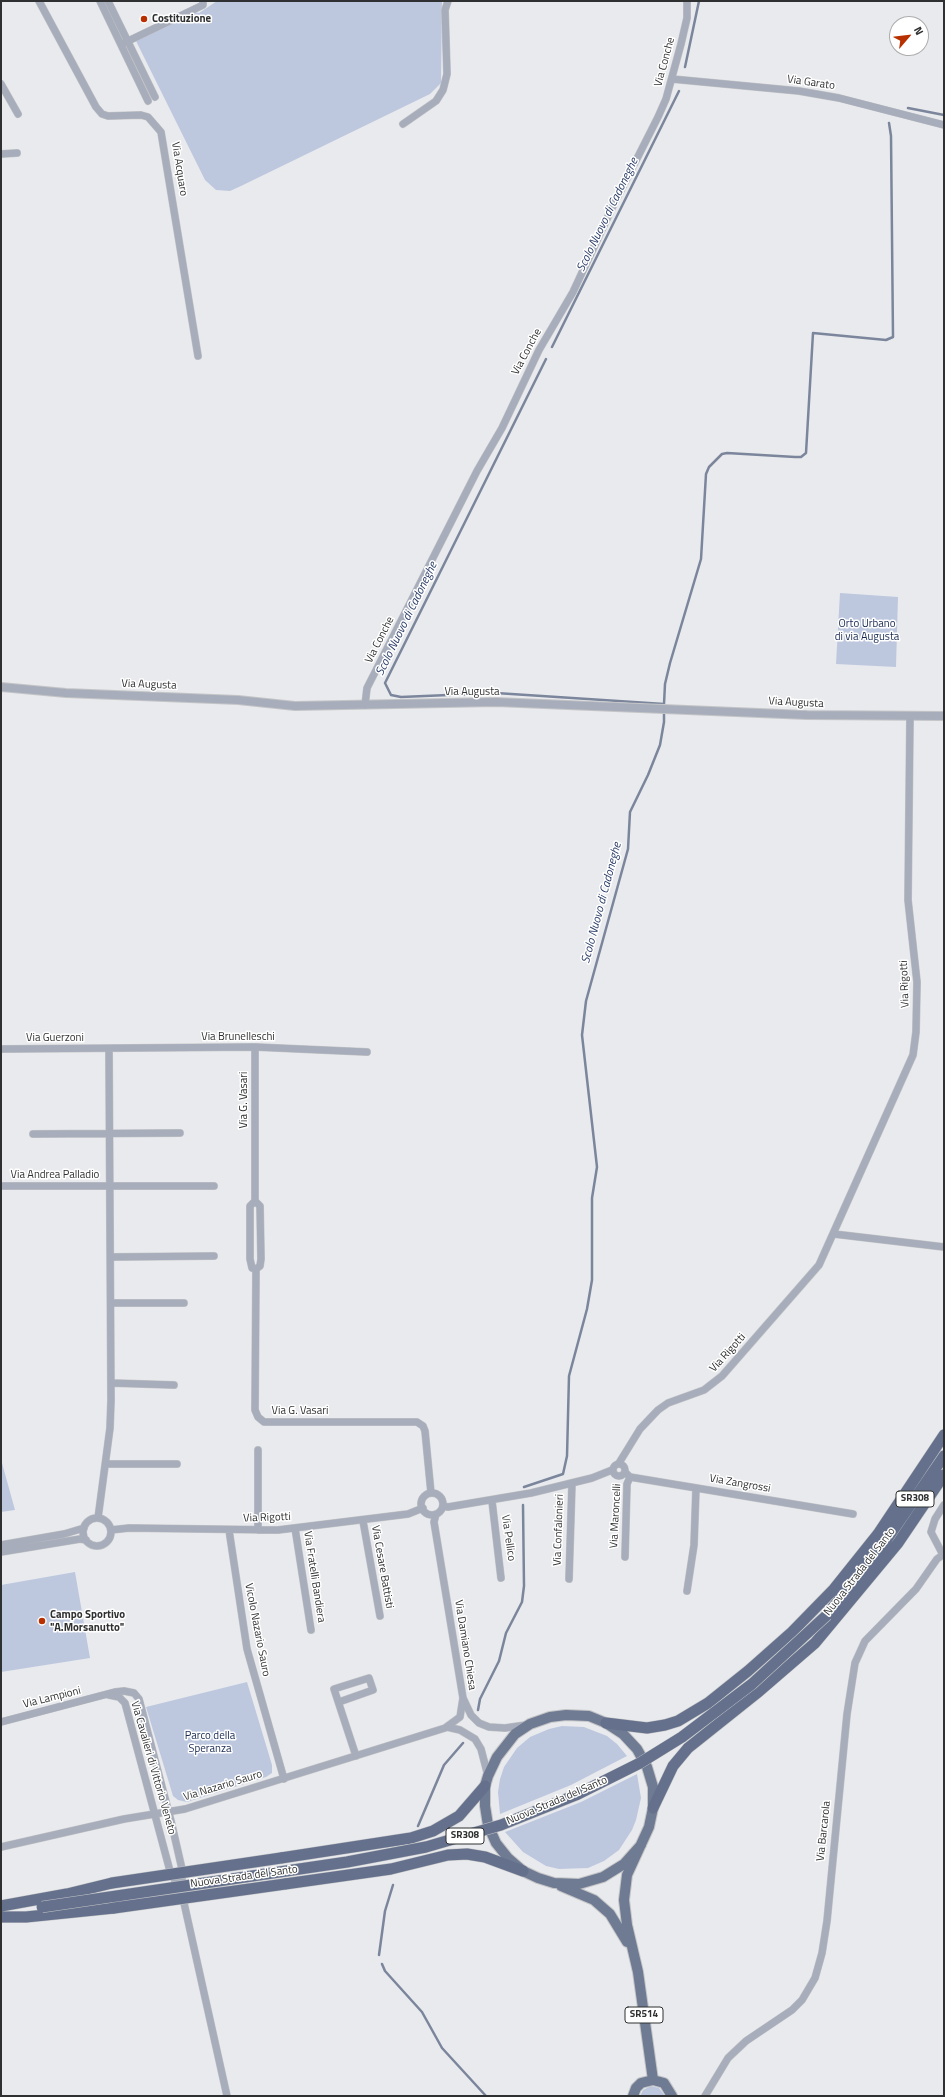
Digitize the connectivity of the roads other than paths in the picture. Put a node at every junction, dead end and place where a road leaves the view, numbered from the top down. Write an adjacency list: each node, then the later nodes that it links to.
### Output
1 (40, 1): 17 (street, Via Acquaro)
2 (117, 1): 6 (street)
3 (203, 1): 7 (street)
4 (448, 1): 13 (street)
5 (687, 1): 8 (street, Via Conche)
6 (106, 4): 7 (street)
7 (124, 43): 10 (street); 11 (street)
8 (672, 79): 14 (street, Via Garato); 19 (street, Via Conche)
9 (1, 84): 12 (street)
10 (156, 97)
11 (148, 101)
12 (18, 114)
13 (403, 124)
14 (944, 125)
15 (17, 153): 16 (street)
16 (1, 154)
17 (198, 356)
18 (1, 687): 19 (street, Via Augusta)
19 (365, 705): 21 (street, Via Augusta)
20 (944, 716): 21 (street, Via Augusta)
21 (910, 717): 33 (street, Via Rigotti)
22 (255, 1047): 24 (street, Via Brunelleschi); 25 (street, Via Brunelleschi); 32 (street, Via G. Vasari)
23 (1, 1049): 24 (street, Via Guerzoni)
24 (109, 1049): 26 (street, Via Andrea Palladio)
25 (366, 1052)
26 (111, 1133): 27 (street); 28 (street); 31 (street, Via Andrea Palladio)
27 (180, 1133)
28 (33, 1134)
29 (1, 1186): 31 (street, Via Andrea Palladio)
30 (214, 1186): 31 (street, Via Andrea Palladio)
31 (109, 1187): 36 (street, Via Andrea Palladio)
32 (255, 1201): 37 (street, Via G. Vasari); 37 (street, Via G. Vasari)
33 (834, 1234): 34 (street); 45 (street, Via Rigotti)
34 (944, 1247)
35 (214, 1256): 36 (street)
36 (111, 1257): 38 (street, Via Andrea Palladio)
37 (256, 1269): 53 (street, Via G. Vasari)
38 (111, 1303): 39 (street); 40 (street, Via Andrea Palladio)
39 (184, 1303)
40 (111, 1383): 41 (street); 46 (street, Via Andrea Palladio)
41 (174, 1386)
42 (944, 1435): 81 (highway)
43 (258, 1450): 66 (street)
44 (944, 1456): 95 (highway, Nuova Strada del Santo / SR308, bridge)
45 (619, 1463): 48 (street, Via Rigotti); 49 (street)
46 (106, 1464): 47 (street); 60 (street, Via Andrea Palladio)
47 (177, 1464)
48 (612, 1470): 49 (street, Via Rigotti); 51 (street, Via Rigotti)
49 (628, 1474): 52 (street, Via Zangrossi); 71 (street, Via Maroncelli)
50 (944, 1474): 87 (highway)
51 (572, 1483): 54 (street, Via Rigotti); 73 (street, Via Confalonieri)
52 (696, 1488): 59 (street, Via Zangrossi); 74 (street)
53 (431, 1493): 56 (street); 57 (street)
54 (492, 1500): 56 (street, Via Rigotti); 72 (street, Via Pellico)
55 (944, 1505): 70 (street)
56 (443, 1506): 58 (street)
57 (423, 1508): 58 (street); 61 (street, Via Rigotti)
58 (436, 1514): 78 (street, Via Damiano Chiesa)
59 (854, 1514)
60 (98, 1518): 62 (street); 64 (street)
61 (363, 1521): 63 (street, Via Rigotti); 75 (street, Via Cesare Battisti)
62 (84, 1528): 67 (street); 68 (street)
63 (295, 1528): 66 (street, Via Rigotti); 76 (street, Via Fratelli Bandiera)
64 (111, 1530): 65 (street, Via Rigotti); 67 (street)
65 (229, 1530): 66 (street, Via Rigotti); 85 (street, Vicolo Nazario Sauro)
66 (258, 1530)
67 (86, 1540): 69 (street)
68 (1, 1545)
69 (1, 1552)
70 (943, 1555): 103 (street, Via Barcarola)
71 (625, 1557)
72 (501, 1578)
73 (569, 1579)
74 (687, 1591)
75 (380, 1616)
76 (311, 1630)
77 (109, 1695): 80 (street, Via Lampioni); 88 (street, Via Cavalieri di Vittorio Veneto); 89 (street, Via Cavalieri di Vittorio Veneto)
78 (463, 1698): 82 (street, Via Damiano Chiesa); 83 (street, Via Nazario Sauro)
79 (339, 1702): 79 (street); 84 (street)
80 (1, 1722)
81 (606, 1723): 82 (main road); 87 (main road)
82 (530, 1724): 86 (main road)
83 (447, 1727): 84 (street, Via Nazario Sauro); 86 (street)
84 (356, 1756): 85 (street, Via Nazario Sauro)
85 (284, 1779): 88 (street, Via Nazario Sauro)
86 (486, 1781): 92 (main road); 96 (highway, bridge)
87 (653, 1808): 90 (main road)
88 (169, 1811): 89 (street, Via Nazario Sauro); 94 (street, Via Cavalieri di Vittorio Veneto)
89 (155, 1813): 91 (street, Via Nazario Sauro); 94 (street, Via Cavalieri di Vittorio Veneto)
90 (641, 1845): 93 (main road); 98 (main road, SR514)
91 (1, 1847)
92 (523, 1871): 93 (main road); 97 (highway, bridge)
93 (554, 1883): 98 (main road, SR514)
94 (182, 1894): 100 (street, Via Cavalieri di Vittorio Veneto)
95 (42, 1907): 96 (highway, Nuova Strada del Santo / SR308); 97 (highway, Nuova Strada del Santo / SR308)
96 (1, 1908)
97 (1, 1916)
98 (632, 1951): 99 (main road, SR514)
99 (653, 2080): 101 (main road); 102 (main road)
100 (227, 2096)
101 (633, 2096)
102 (672, 2096)
103 (705, 2096)

